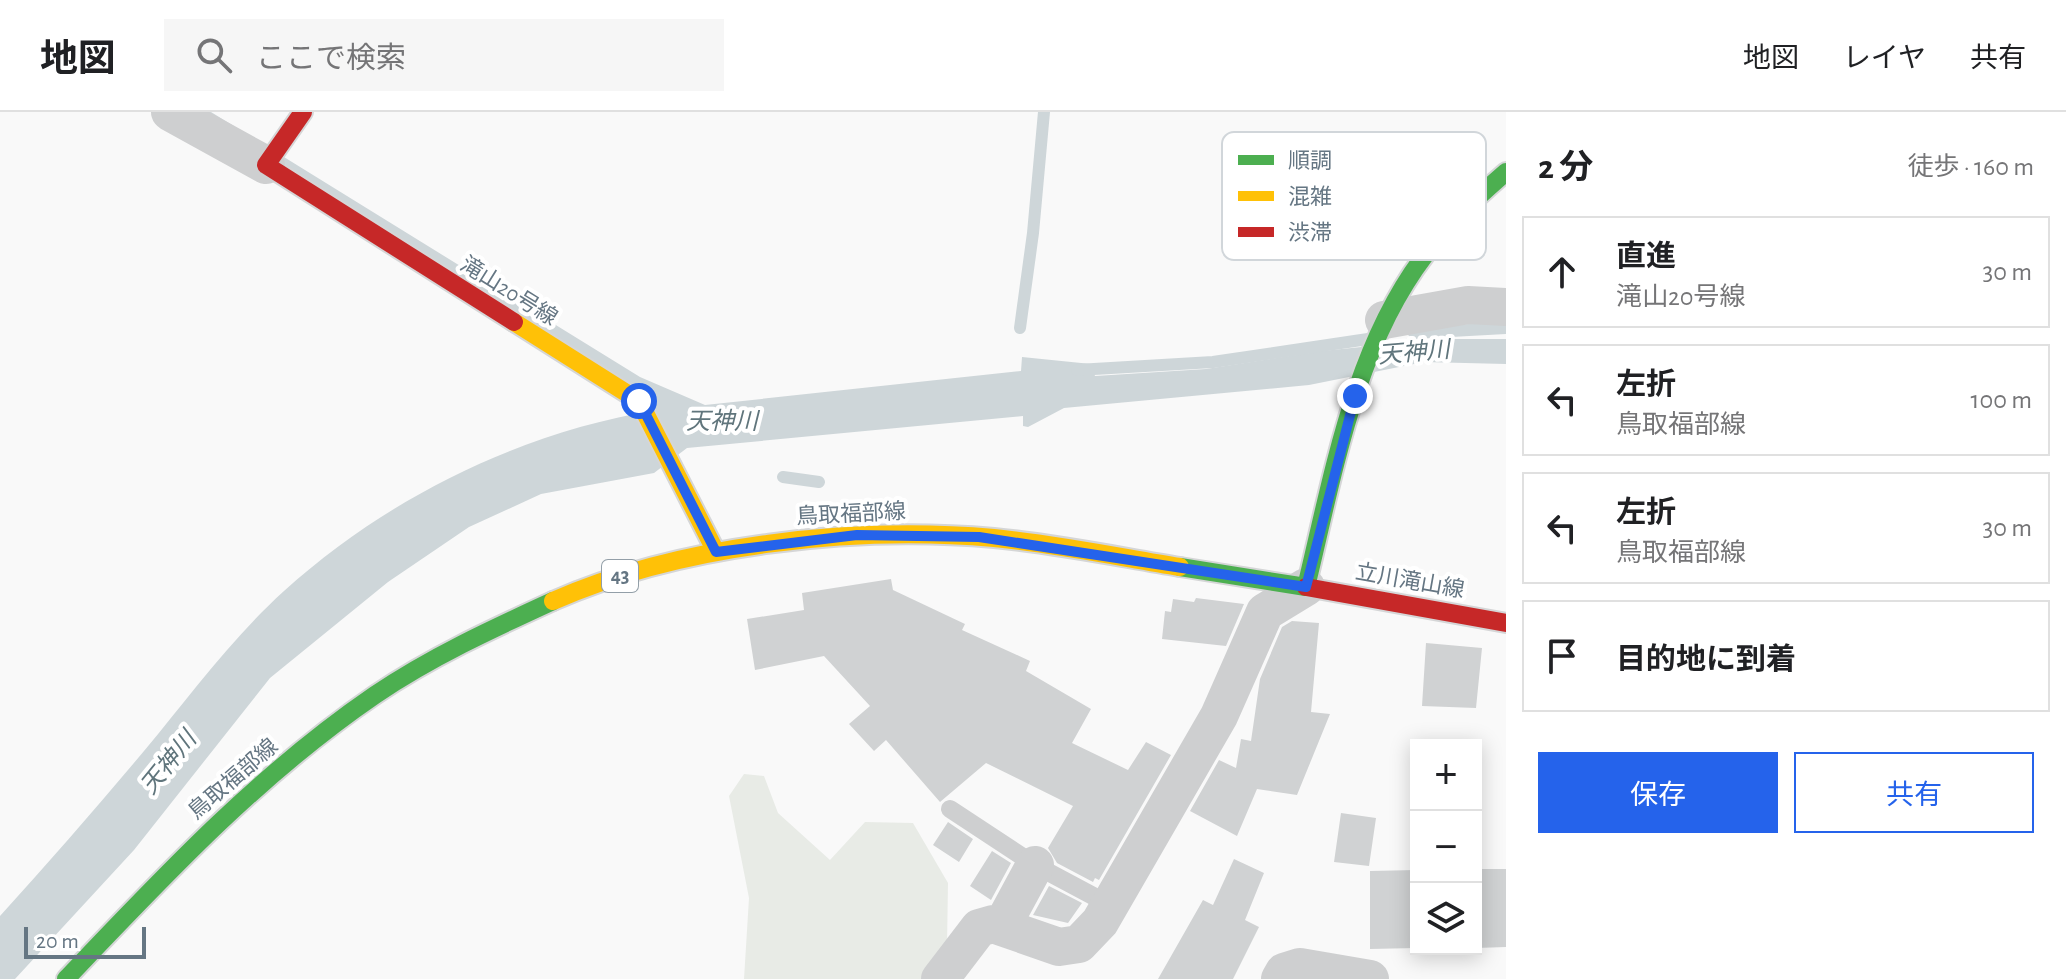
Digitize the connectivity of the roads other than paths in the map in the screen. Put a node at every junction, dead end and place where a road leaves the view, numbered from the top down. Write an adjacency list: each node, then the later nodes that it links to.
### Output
1 (170, 112): 3 (street)
2 (303, 112): 3 (main road)
3 (266, 165): 9 (main road, 滝山20号線)
4 (1506, 172): 5 (main road)
5 (1486, 189)
6 (1419, 260): 8 (main road)
7 (1506, 307): 8 (street)
8 (1382, 325): 10 (main road)
9 (716, 552): 10 (main road, 鳥取福部線 / 43); 16 (main road, 鳥取福部線 / 43)
10 (1306, 587): 11 (main road, 立川滝山線); 14 (street)
11 (1506, 623)
12 (950, 809): 13 (lane)
13 (1035, 865): 14 (lane); 15 (street)
14 (1110, 905): 15 (street)
15 (1002, 926): 17 (street)
16 (66, 979)
17 (940, 979)
18 (1280, 979): 19 (street)
19 (1370, 979)

